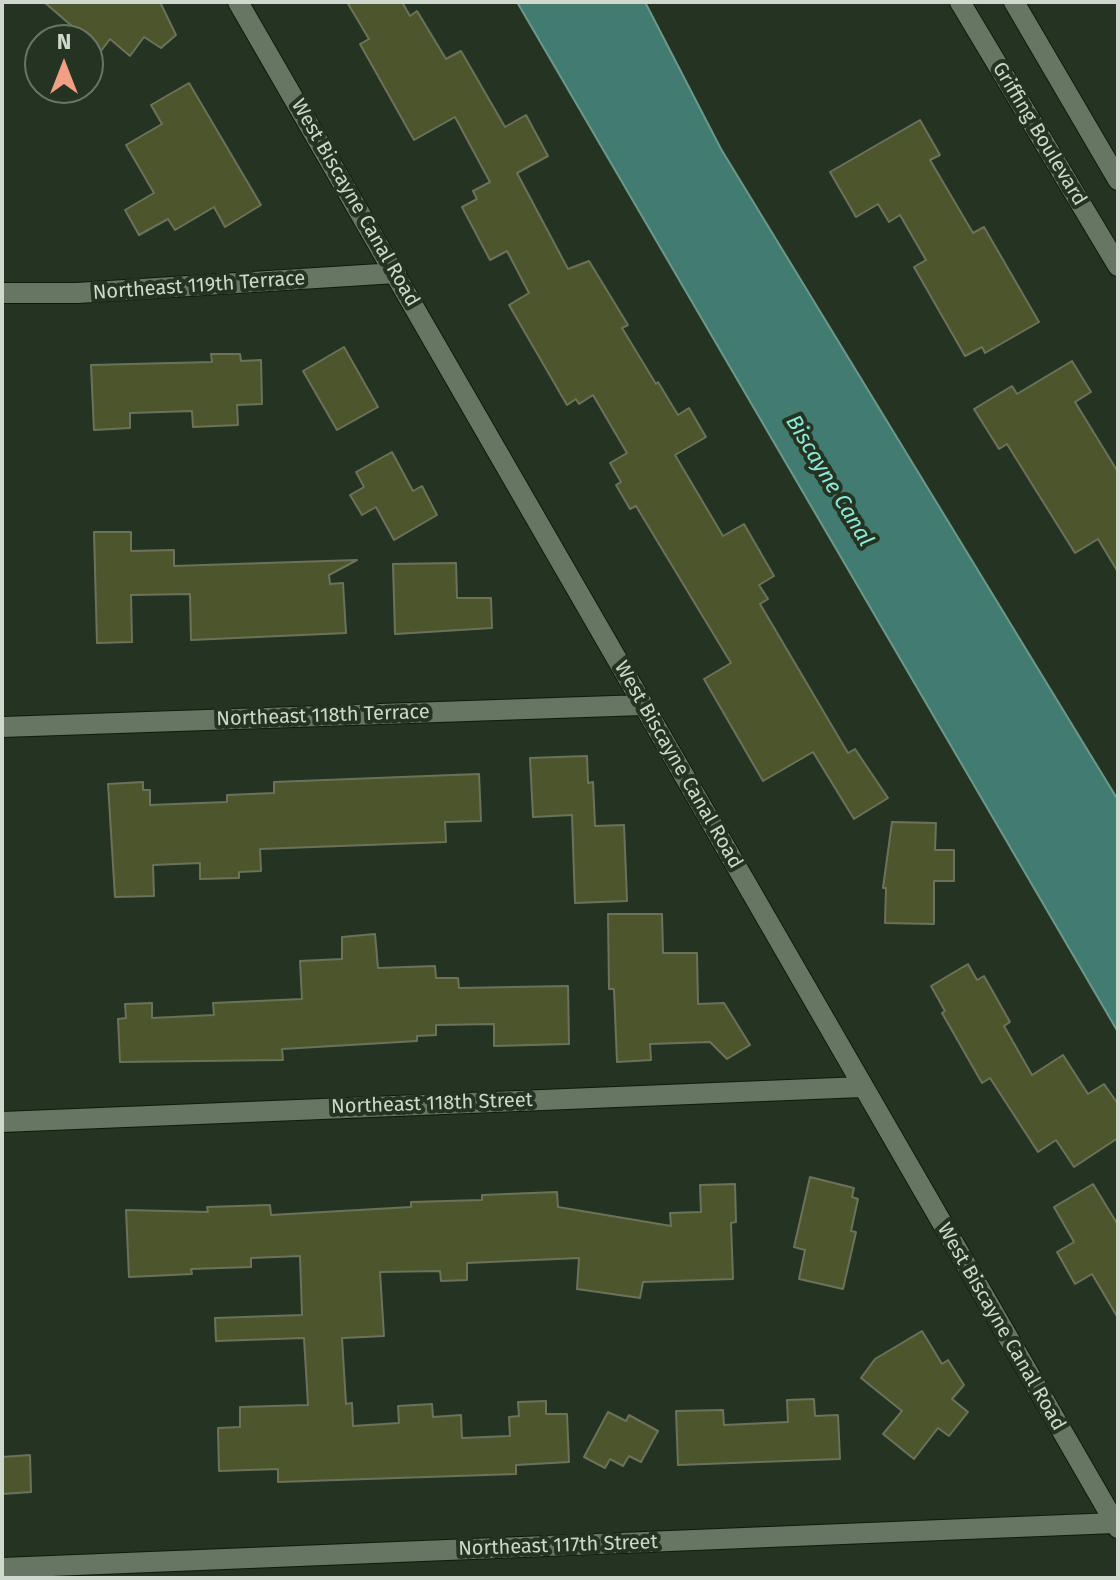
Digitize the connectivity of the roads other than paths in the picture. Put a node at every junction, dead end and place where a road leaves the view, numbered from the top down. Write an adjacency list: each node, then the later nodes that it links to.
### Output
1 (238, 2): 6 (street, West Biscayne Canal Road)
2 (960, 2): 5 (street, Griffing Boulevard)
3 (1014, 2): 4 (street)
4 (1118, 180)
5 (1118, 266)
6 (396, 273): 7 (street, Northeast 119th Terrace); 8 (street, West Biscayne Canal Road)
7 (2, 293)
8 (643, 705): 9 (street, Northeast 118th Terrace); 10 (street, West Biscayne Canal Road)
9 (2, 727)
10 (862, 1087): 11 (street, Northeast 118th Street); 12 (street, West Biscayne Canal Road)
11 (2, 1122)
12 (1116, 1526): 13 (street, Northeast 117th Street)
13 (2, 1568)

